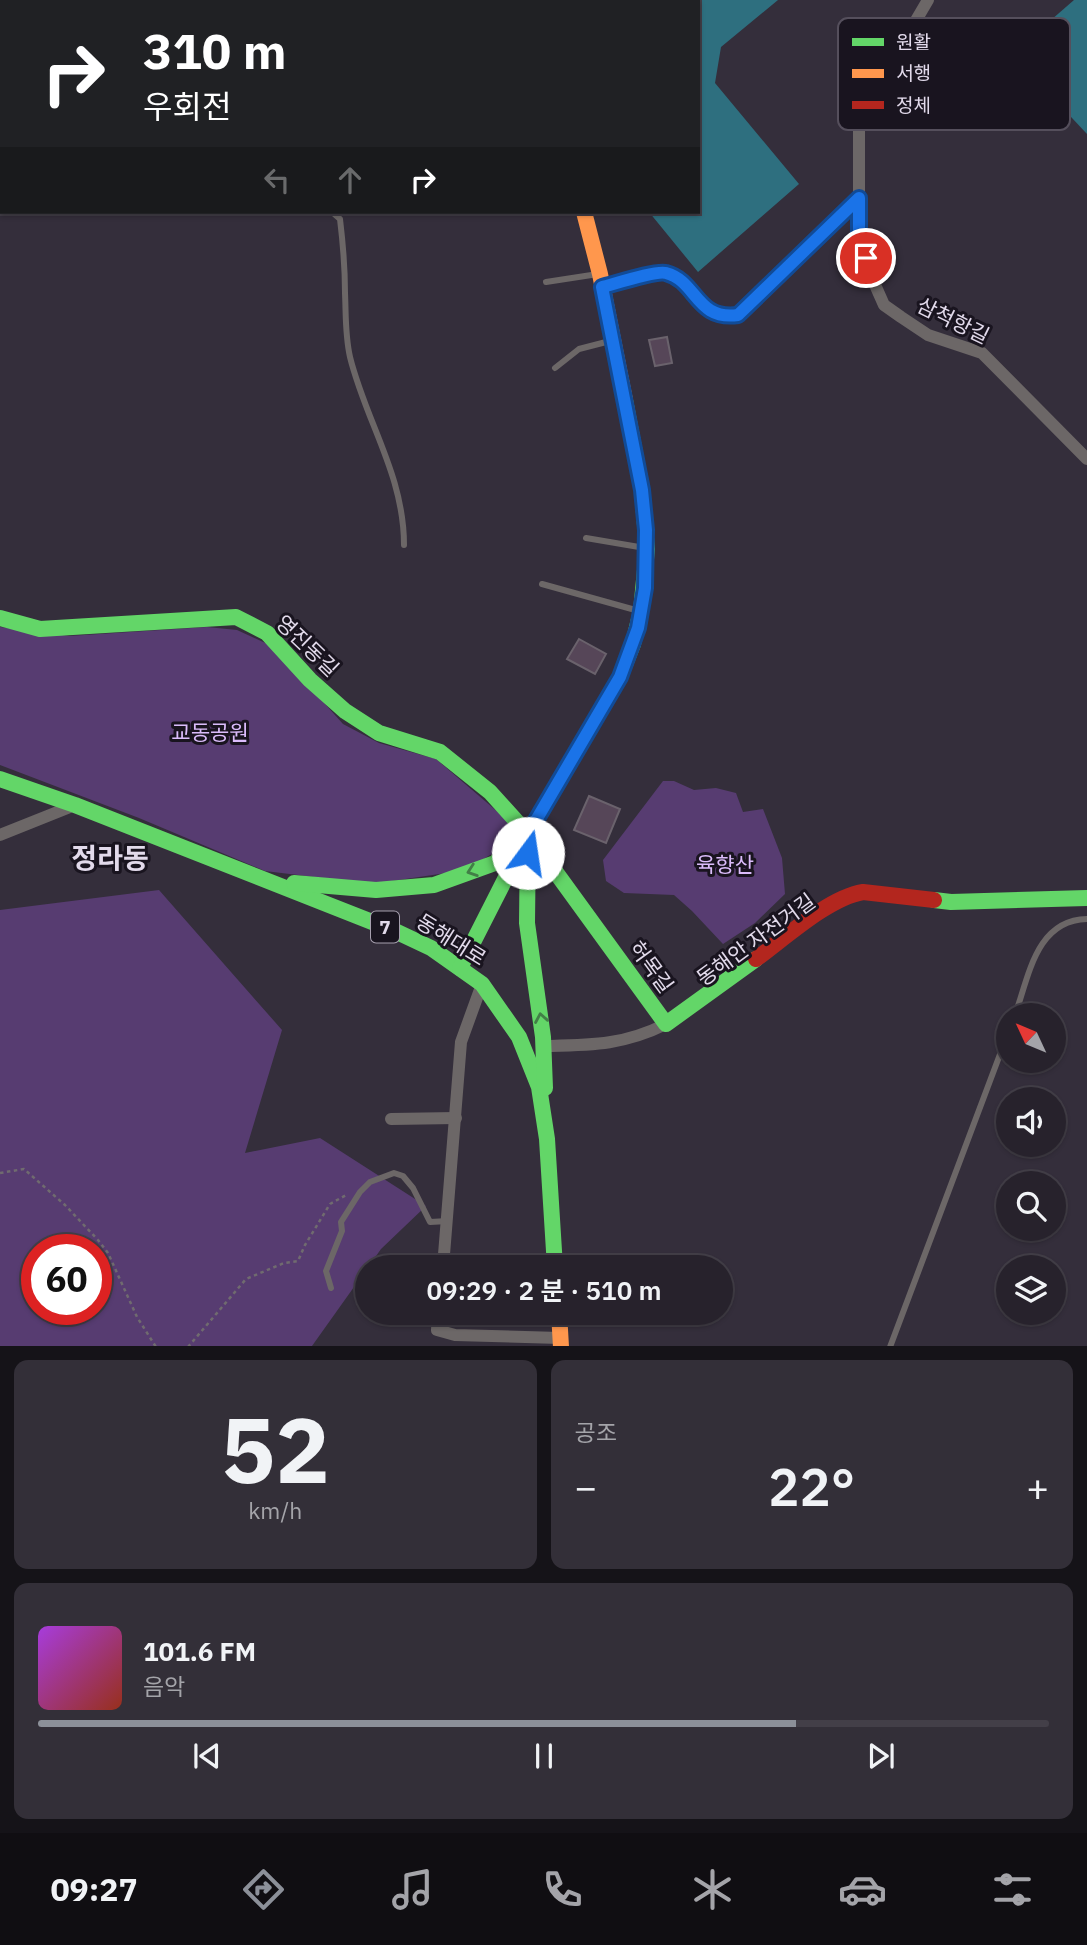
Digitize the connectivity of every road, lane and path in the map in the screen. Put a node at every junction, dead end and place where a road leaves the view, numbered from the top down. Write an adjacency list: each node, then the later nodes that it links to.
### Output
1 (928, 0): 2 (street, 삼척항길)
2 (917, 18)
3 (859, 130): 4 (street, 삼척항길)
4 (859, 198): 7 (street); 11 (street, 삼척항길)
5 (334, 214): 13 (lane)
6 (584, 214): 7 (street)
7 (601, 280): 8 (lane); 9 (street)
8 (545, 282)
9 (612, 341): 10 (lane); 14 (street)
10 (555, 368)
11 (1087, 459)
12 (586, 538): 14 (lane)
13 (404, 545)
14 (647, 549): 16 (street)
15 (542, 583): 16 (lane)
16 (641, 611): 20 (street)
17 (0, 618): 20 (street, 영진동길)
18 (0, 779): 19 (street, 동해대로 / 7)
19 (75, 805): 21 (street); 22 (street, 동해대로 / 7)
20 (528, 834): 22 (street, one-way to 22); 25 (street); 28 (street, 허목길); 29 (street, one-way to 20)
21 (0, 835)
22 (256, 878): 25 (street, 동해대로 / 7)
23 (1087, 898): 28 (street, 허목길)
24 (1087, 919): 27 (lane)
25 (460, 968): 26 (street, 동해대로 / 7)
26 (482, 984): 31 (street, 동해대로 / 7); 32 (street)
27 (1019, 1003)
28 (666, 1024): 29 (street)
29 (545, 1046): 31 (street)
30 (996, 1065): 44 (lane)
31 (544, 1111): 38 (street, 동해대로 / 7)
32 (456, 1118): 33 (street); 36 (street)
33 (391, 1119)
34 (0, 1173): 42 (path)
35 (360, 1192): 36 (lane); 39 (lane); 43 (path)
36 (448, 1221): 37 (street)
37 (444, 1255)
38 (554, 1255)
39 (331, 1288)
40 (437, 1325): 41 (street)
41 (561, 1342)
42 (156, 1346)
43 (188, 1346)
44 (890, 1346)

